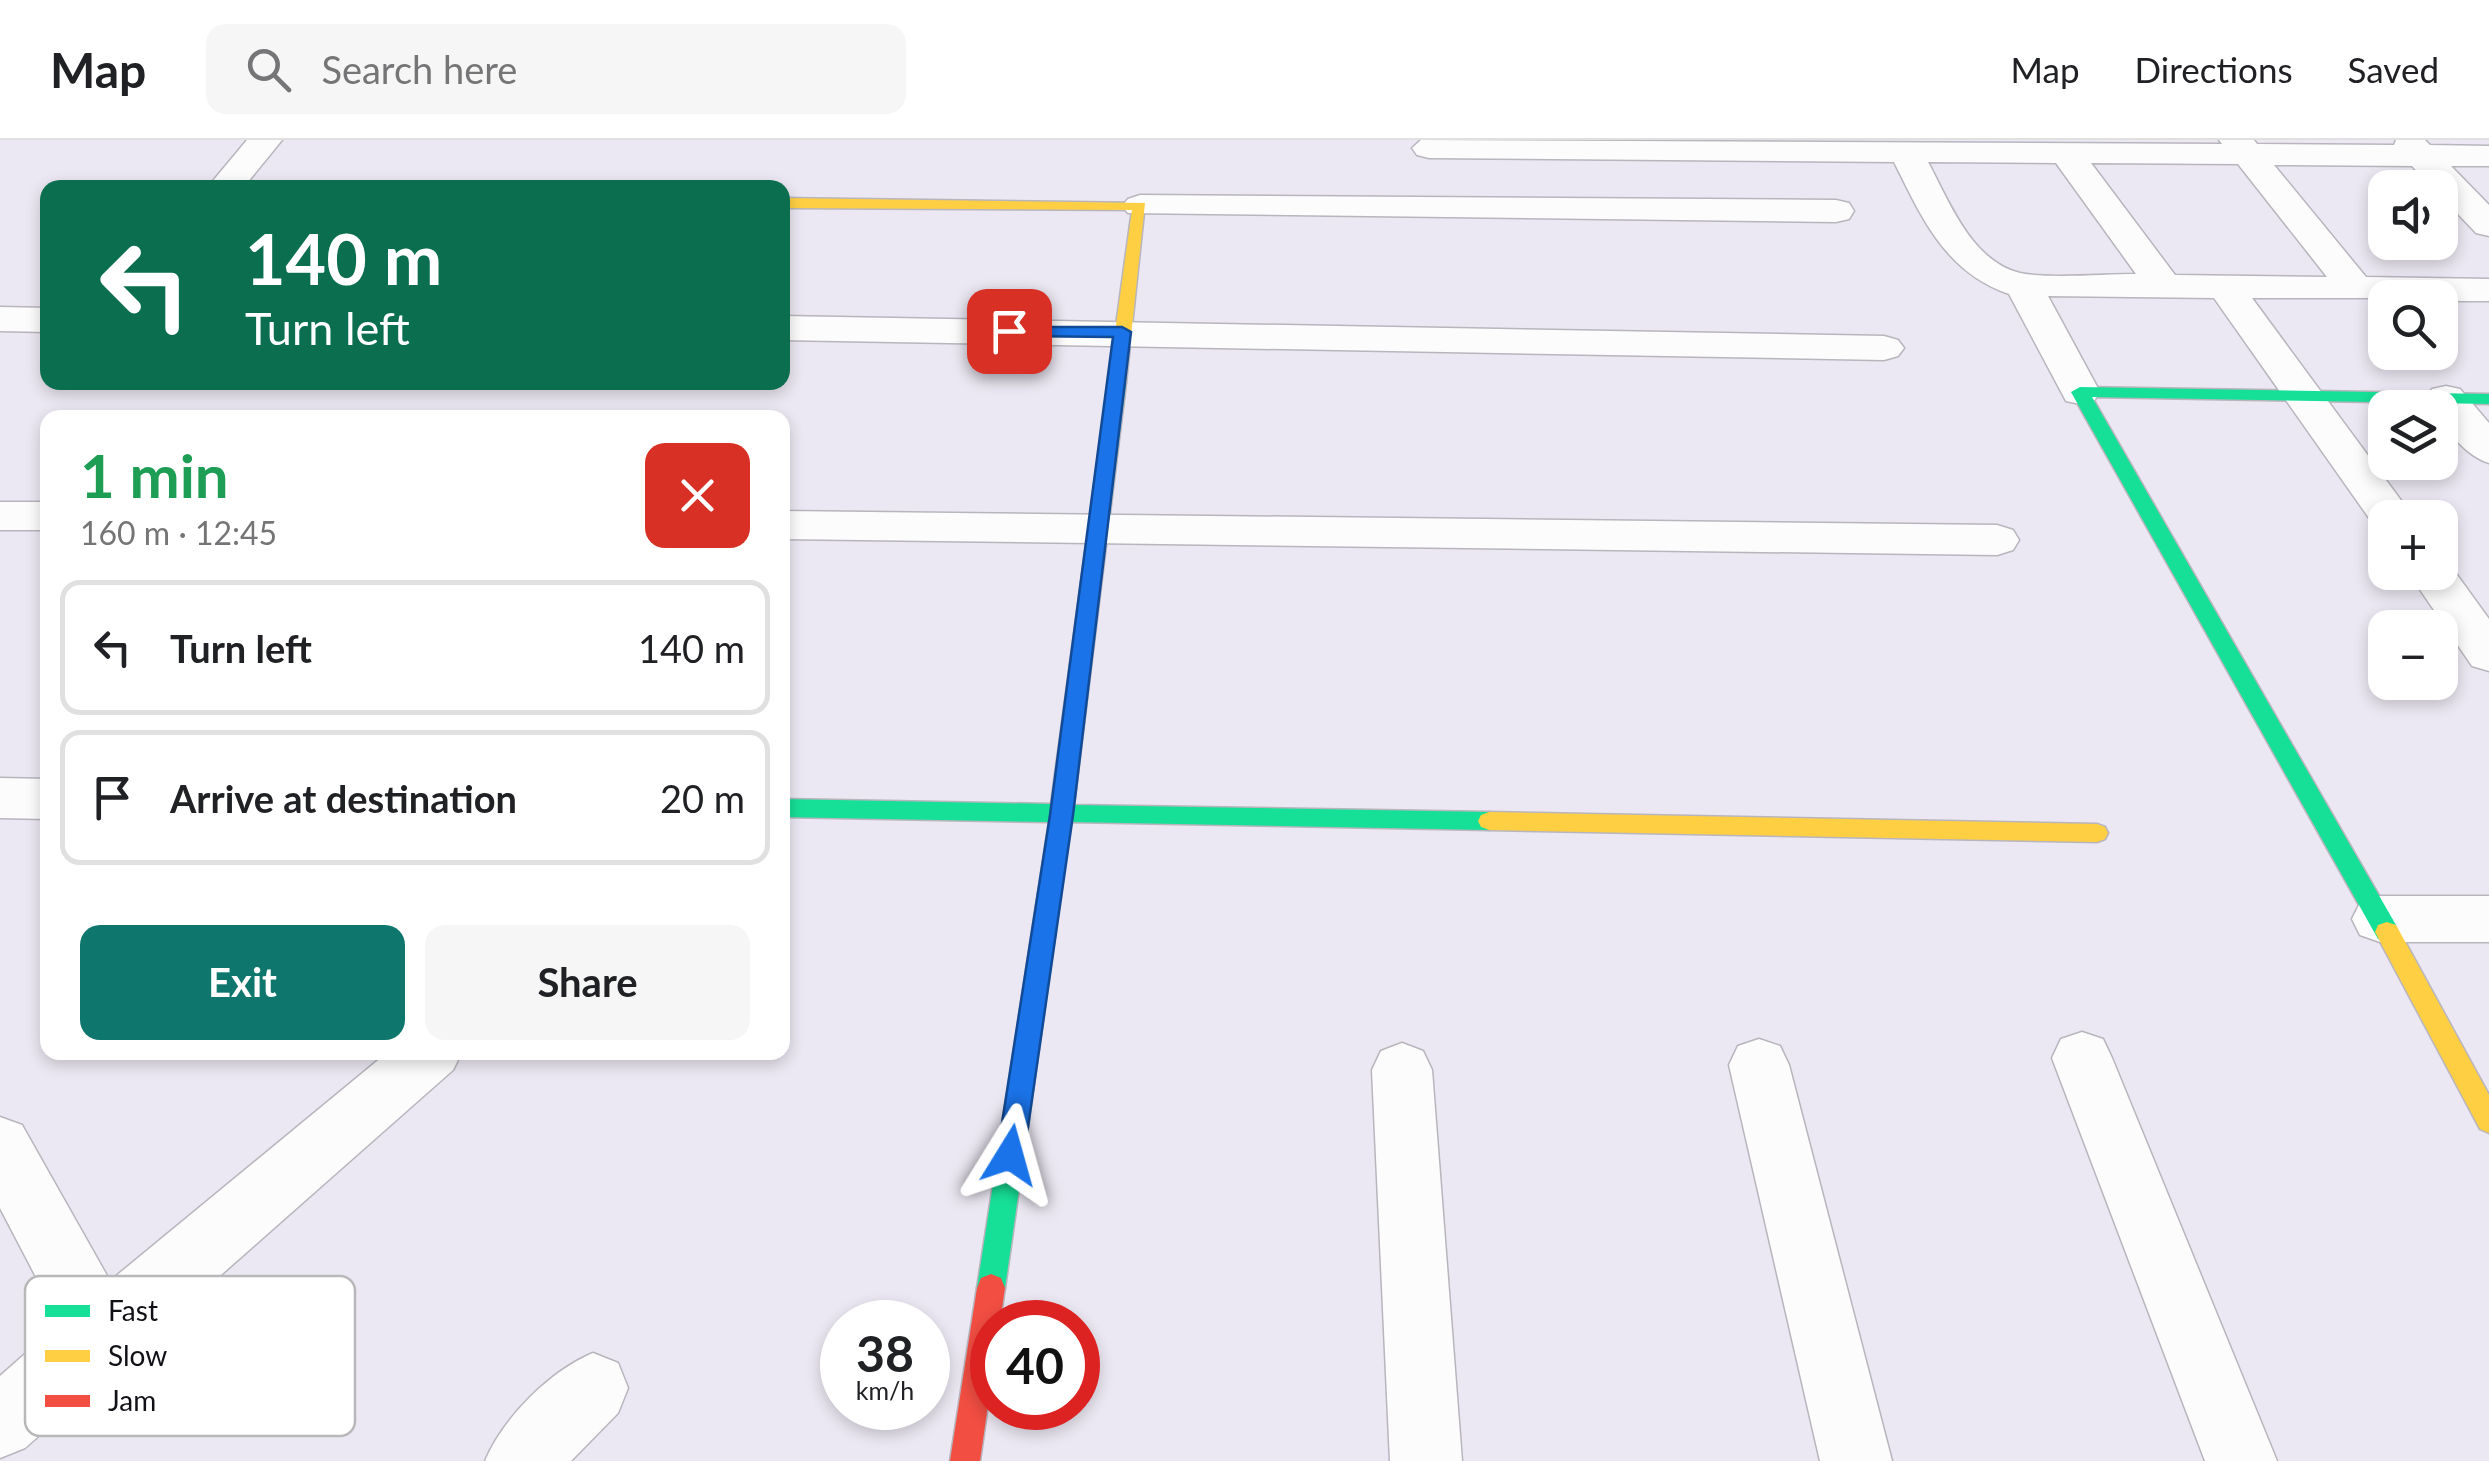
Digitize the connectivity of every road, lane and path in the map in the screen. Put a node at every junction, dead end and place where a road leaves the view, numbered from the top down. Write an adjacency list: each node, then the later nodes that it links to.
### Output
1 (265, 140): 8 (street)
2 (2242, 147): 4 (street); 6 (street); 16 (street)
3 (1429, 148): 5 (street)
4 (2414, 148): 7 (street); 12 (street)
5 (1905, 151): 6 (street); 14 (street)
6 (2065, 152): 13 (street)
7 (2489, 156)
8 (231, 180)
9 (790, 203): 10 (street)
10 (1140, 206): 11 (street); 21 (street)
11 (1836, 210)
12 (2489, 225)
13 (2164, 286): 14 (street); 15 (street)
14 (2026, 287): 23 (street)
15 (2225, 288): 16 (street); 24 (street)
16 (2356, 289): 17 (street)
17 (2489, 290)
18 (0, 319): 19 (street)
19 (40, 320)
20 (790, 328): 21 (street)
21 (1122, 332): 22 (street); 34 (street)
22 (1884, 348)
23 (2080, 392): 24 (street); 43 (street)
24 (2304, 396): 25 (street); 30 (street)
25 (2368, 397)
26 (2458, 398): 27 (street)
27 (2489, 399)
28 (2458, 413): 29 (street)
29 (2489, 450)
30 (2379, 500)
31 (0, 516): 32 (street)
32 (40, 516)
33 (790, 525): 34 (street)
34 (1096, 530): 35 (street); 41 (street)
35 (1997, 540)
36 (2444, 590): 37 (street)
37 (2489, 654)
38 (0, 798): 39 (street)
39 (40, 799)
40 (790, 808): 41 (street)
41 (1062, 815): 42 (street); 57 (street)
42 (2097, 833)
43 (2380, 919): 44 (street); 49 (street)
44 (2489, 919)
45 (2082, 1058): 60 (street)
46 (423, 1060): 52 (street)
47 (1758, 1065): 59 (street)
48 (1402, 1070): 58 (street)
49 (2489, 1121)
50 (0, 1145): 51 (street)
51 (71, 1276)
52 (168, 1276)
53 (593, 1388): 56 (street)
54 (25, 1401): 55 (street)
55 (0, 1423)
56 (521, 1461)
57 (965, 1461)
58 (1426, 1461)
59 (1856, 1461)
60 (2241, 1461)

